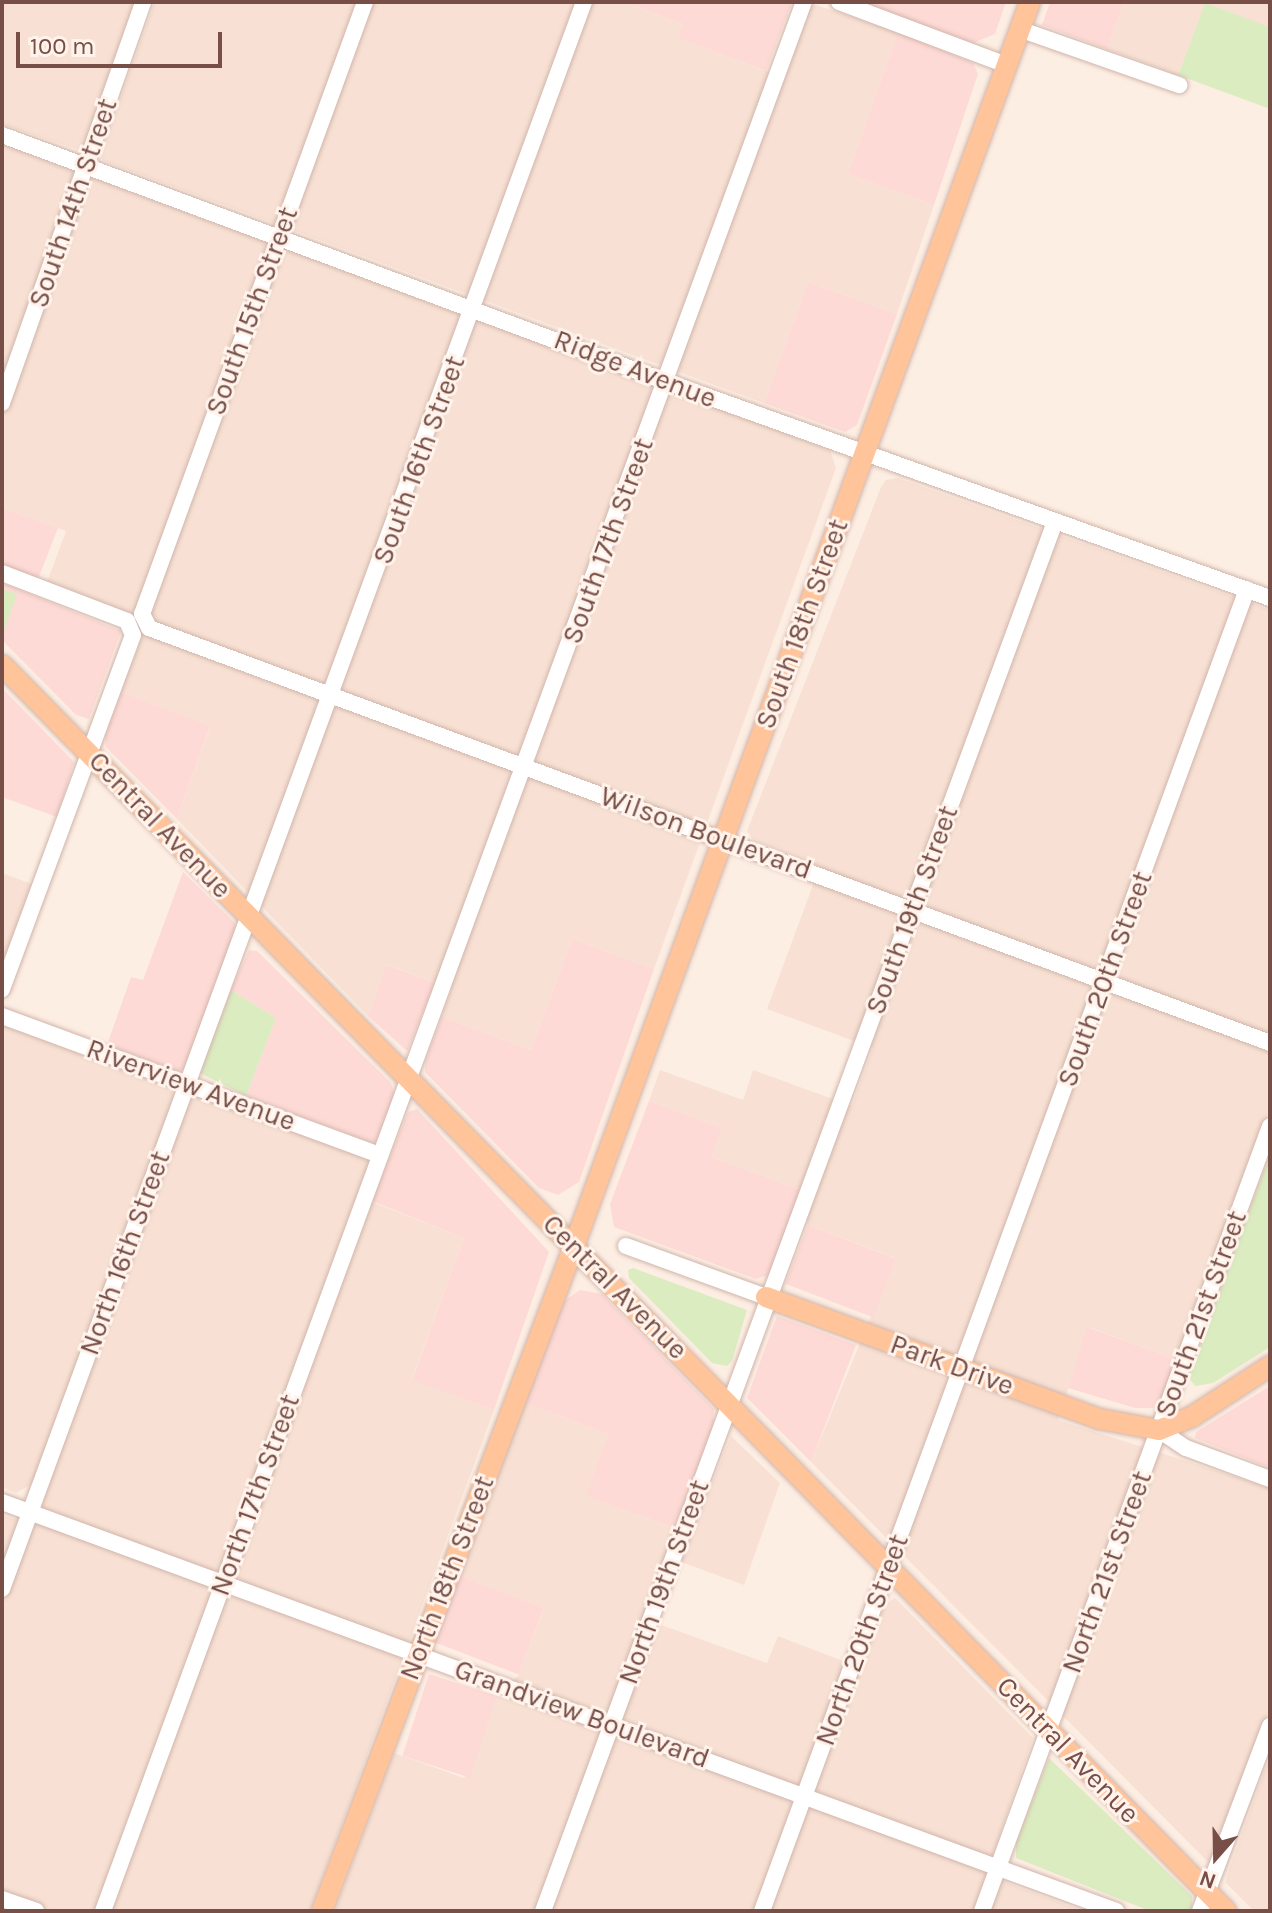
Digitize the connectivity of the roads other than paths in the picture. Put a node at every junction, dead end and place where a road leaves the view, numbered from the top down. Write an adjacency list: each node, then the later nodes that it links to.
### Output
1 (143, 2): 11 (street, South 14th Street)
2 (365, 2): 12 (street, South 15th Street)
3 (584, 2): 13 (street, South 16th Street)
4 (804, 2): 14 (street, South 17th Street)
5 (839, 2): 8 (street)
6 (1030, 2): 7 (main road, South 18th Street)
7 (1019, 29): 8 (main road, South 18th Street); 9 (street)
8 (1007, 65): 16 (main road, South 18th Street)
9 (1179, 85)
10 (2, 135): 11 (street, Ridge Avenue)
11 (86, 167): 12 (street, Ridge Avenue); 15 (street, South 14th Street)
12 (279, 237): 13 (street, Ridge Avenue); 21 (street, South 15th Street)
13 (474, 308): 14 (street, Ridge Avenue); 23 (street, South 16th Street)
14 (667, 382): 16 (street, Ridge Avenue); 25 (street, South 17th Street)
15 (2, 403)
16 (865, 453): 17 (street, Ridge Avenue); 26 (main road, South 18th Street)
17 (1055, 522): 19 (street, Ridge Avenue); 27 (street, South 19th Street)
18 (2, 573): 21 (street, Wilson Boulevard)
19 (1247, 589): 20 (street, Ridge Avenue); 29 (street, South 20th Street)
20 (1270, 598)
21 (138, 624): 23 (street, Wilson Boulevard); 24 (street, South 15th Street)
22 (2, 665): 24 (main road, Central Avenue)
23 (332, 696): 25 (street, Wilson Boulevard); 28 (street, South 16th Street)
24 (90, 754): 28 (main road, Central Avenue); 30 (street, South 15th Street)
25 (525, 766): 26 (street, Wilson Boulevard); 33 (street, South 17th Street)
26 (722, 839): 27 (street, Wilson Boulevard); 37 (main road, South 18th Street)
27 (913, 908): 29 (street, Wilson Boulevard); 39 (street, South 19th Street)
28 (250, 916): 33 (main road, Central Avenue); 34 (street, North 16th Street)
29 (1104, 979): 32 (street, Wilson Boulevard); 41 (street, South 20th Street)
30 (2, 990)
31 (2, 1016): 34 (street, Riverview Avenue)
32 (1270, 1043)
33 (410, 1080): 36 (street, North 17th Street); 37 (main road, Central Avenue)
34 (187, 1084): 36 (street, Riverview Avenue); 47 (street, North 16th Street)
35 (1270, 1126): 43 (street, South 21st Street)
36 (380, 1155): 49 (street, North 17th Street)
37 (574, 1246): 42 (main road, Central Avenue); 51 (main road, North 18th Street)
38 (626, 1246): 39 (street, Park Drive)
39 (766, 1297): 41 (main road, Park Drive); 42 (street, North 19th Street)
40 (1270, 1366): 43 (main road)
41 (962, 1368): 43 (main road, Park Drive); 48 (street, North 20th Street)
42 (729, 1403): 48 (main road, Central Avenue); 52 (street, North 19th Street)
43 (1159, 1430): 44 (street, South 21st Street); 45 (street)
44 (1149, 1457): 54 (street, North 21st Street)
45 (1270, 1479)
46 (2, 1502): 47 (street, Grandview Boulevard)
47 (30, 1513): 49 (street, Grandview Boulevard); 50 (street, North 16th Street)
48 (889, 1567): 54 (main road, Central Avenue); 55 (street, North 20th Street)
49 (222, 1584): 51 (street, Grandview Boulevard); 60 (street, North 17th Street)
50 (2, 1589)
51 (418, 1655): 52 (street, Grandview Boulevard); 61 (main road, North 18th Street)
52 (611, 1726): 55 (street, Grandview Boulevard); 62 (street, North 19th Street)
53 (1270, 1726): 58 (street)
54 (1049, 1731): 56 (street, North 21st Street); 58 (main road, Central Avenue)
55 (805, 1795): 56 (street, Grandview Boulevard); 63 (street, North 20th Street)
56 (998, 1868): 64 (street, North 21st Street); 65 (street, Grandview Boulevard)
57 (2, 1899): 59 (street)
58 (1204, 1902): 66 (main road, Central Avenue)
59 (36, 1911)
60 (103, 1911)
61 (322, 1911)
62 (543, 1911)
63 (762, 1911)
64 (982, 1911)
65 (1116, 1911)
66 (1226, 1911)

